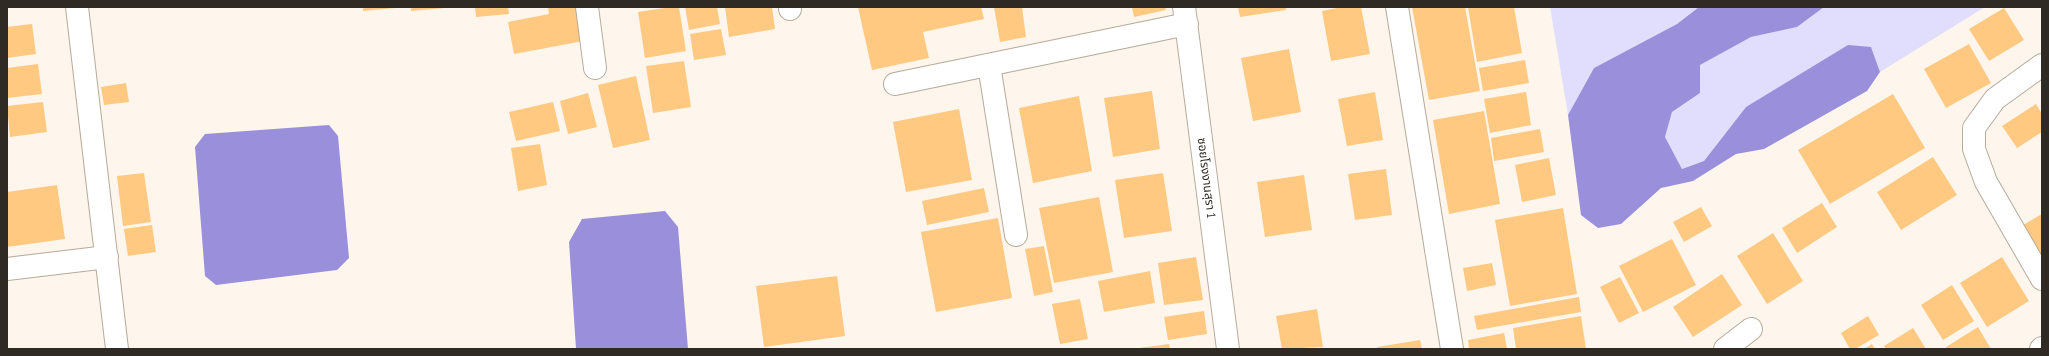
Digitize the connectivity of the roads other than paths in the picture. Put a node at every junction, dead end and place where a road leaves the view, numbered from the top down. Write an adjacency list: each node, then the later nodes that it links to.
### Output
1 (77, 7): 10 (street)
2 (587, 7): 7 (street)
3 (1397, 7): 16 (street)
4 (1185, 16): 5 (street); 15 (street, ซอยโรงงานสุรา 1)
5 (989, 65): 8 (street); 9 (street)
6 (2042, 65): 12 (street)
7 (596, 68)
8 (895, 84)
9 (1016, 235)
10 (107, 257): 11 (street); 14 (street)
11 (7, 269)
12 (2042, 279)
13 (1751, 328): 17 (street)
14 (117, 349)
15 (1228, 349)
16 (1452, 349)
17 (1725, 349)

